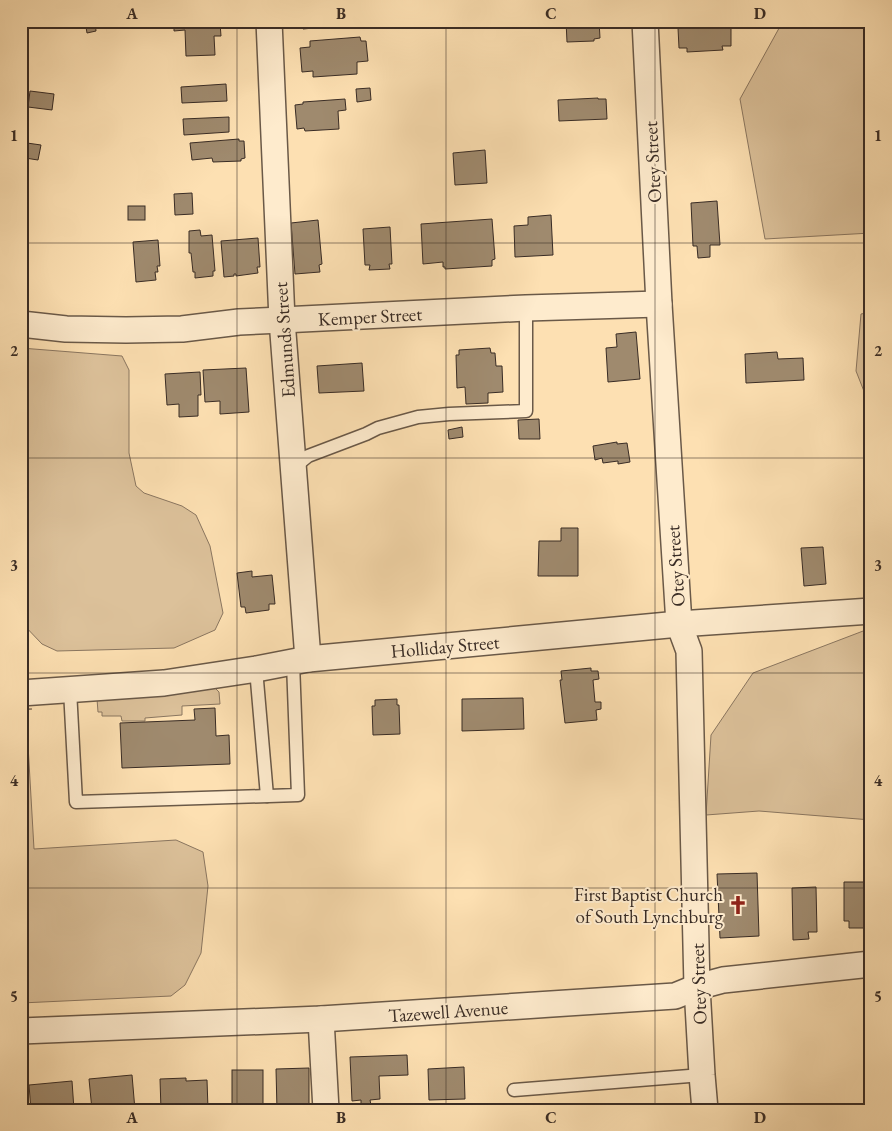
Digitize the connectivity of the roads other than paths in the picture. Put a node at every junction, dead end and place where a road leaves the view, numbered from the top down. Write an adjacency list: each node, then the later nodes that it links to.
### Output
1 (269, 21): 5 (street, Edmunds Street)
2 (645, 21): 3 (street, Otey Street)
3 (659, 304): 4 (street, Kemper Street); 9 (street, Otey Street)
4 (526, 308): 5 (street, Kemper Street); 7 (lane)
5 (282, 320): 6 (street, Kemper Street); 7 (street, Edmunds Street)
6 (21, 324)
7 (292, 469): 10 (street, Edmunds Street)
8 (871, 611): 9 (street, Holliday Street)
9 (679, 624): 10 (street, Holliday Street); 16 (street, Otey Street)
10 (300, 661): 11 (street, Holliday Street); 14 (lane)
11 (256, 669): 12 (street, Holliday Street); 14 (lane)
12 (70, 690): 13 (street, Holliday Street); 14 (lane)
13 (21, 693)
14 (267, 796)
15 (871, 964): 16 (street, Tazewell Avenue)
16 (698, 987): 17 (street, Tazewell Avenue); 19 (street, Otey Street)
17 (322, 1019): 18 (street, Tazewell Avenue); 21 (street)
18 (21, 1031)
19 (702, 1075): 20 (lane); 22 (street, Otey Street)
20 (514, 1090)
21 (326, 1110)
22 (705, 1110)

